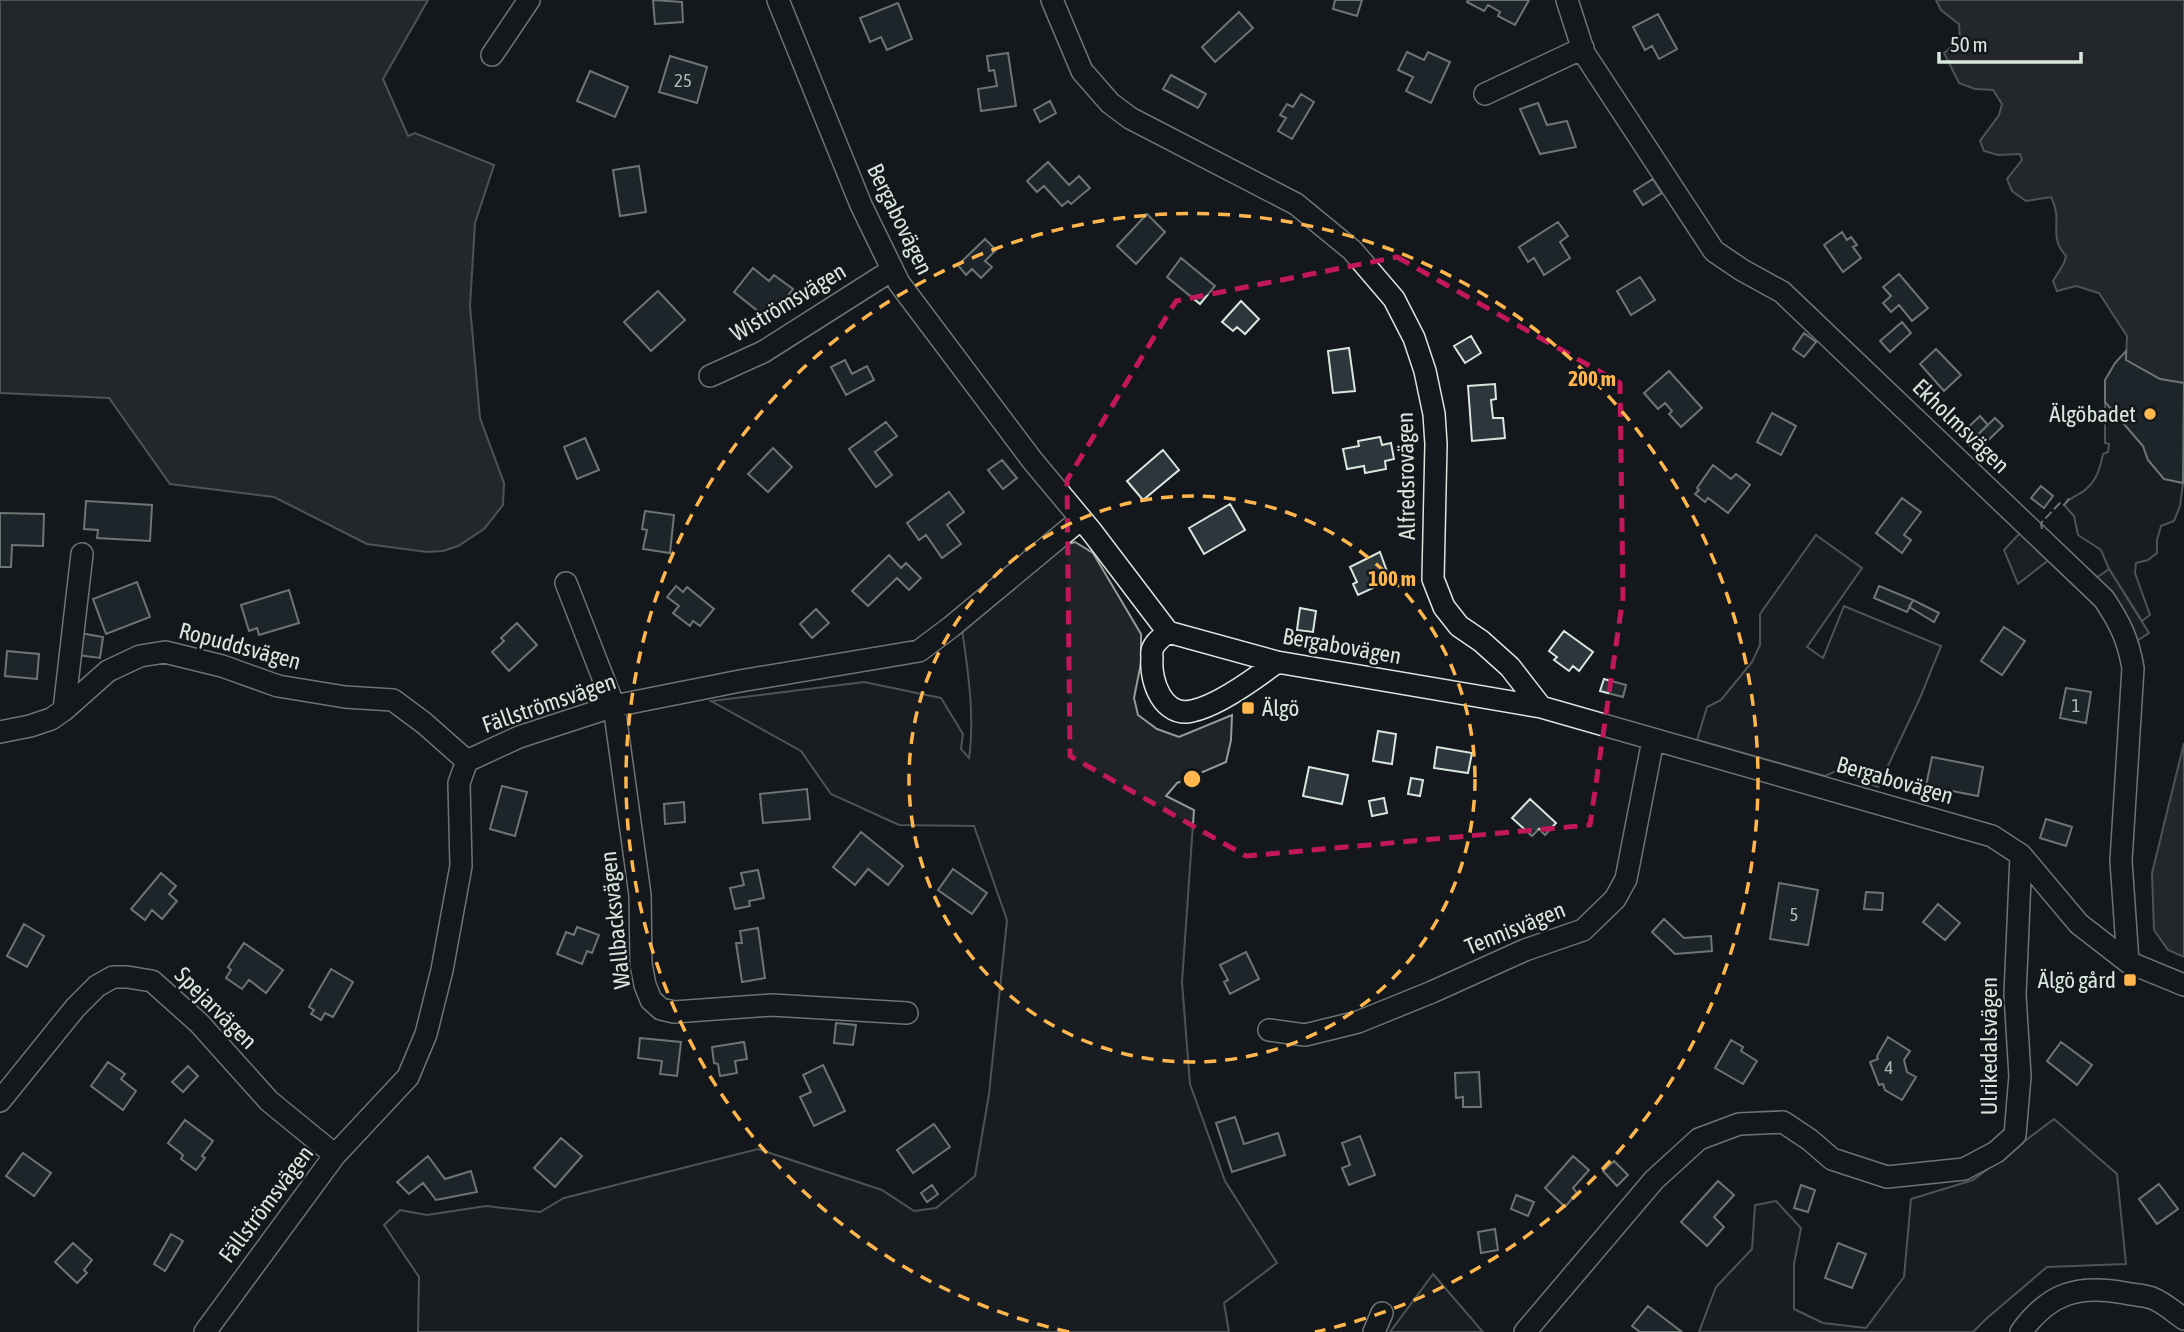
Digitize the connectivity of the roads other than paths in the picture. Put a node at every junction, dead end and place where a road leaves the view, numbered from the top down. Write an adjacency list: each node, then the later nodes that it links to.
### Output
1 (528, 0): 6 (street)
2 (778, 0): 8 (street, Bergabovägen)
3 (1052, 0): 16 (street, Alfredsrovägen)
4 (1567, 0): 5 (street, Ekholmsvägen)
5 (1583, 48): 7 (street); 22 (street, Ekholmsvägen)
6 (492, 55)
7 (1485, 94)
8 (892, 270): 9 (street, Wiströmsvägen); 10 (street, Bergabovägen)
9 (710, 376)
10 (1081, 519): 13 (street, Bergabovägen); 15 (street, Fällströmsvägen)
11 (82, 554): 17 (street)
12 (566, 583): 15 (street, Wallbacksvägen)
13 (1168, 632): 14 (street, Bergabovägen); 14 (street)
14 (1277, 662): 16 (street, Bergabovägen)
15 (614, 706): 20 (street, Fällströmsvägen); 24 (street, Wallbacksvägen)
16 (1541, 707): 19 (street, Bergabovägen)
17 (64, 710): 18 (street, Ropuddsvägen); 20 (street, Ropuddsvägen)
18 (0, 732)
19 (1654, 740): 21 (street, Bergabovägen); 25 (street, Tennisvägen)
20 (467, 761): 27 (street, Fällströmsvägen)
21 (2021, 855): 22 (street, Bergabovägen); 30 (street, Ulrikedalsvägen)
22 (2128, 962): 23 (street, Bergabovägen)
23 (2184, 985)
24 (907, 1013)
25 (1269, 1030)
26 (0, 1101): 27 (street, Spejarvägen)
27 (335, 1155): 29 (street, Fällströmsvägen)
28 (2184, 1319): 31 (street)
29 (205, 1332)
30 (1525, 1332)
31 (2021, 1332)

